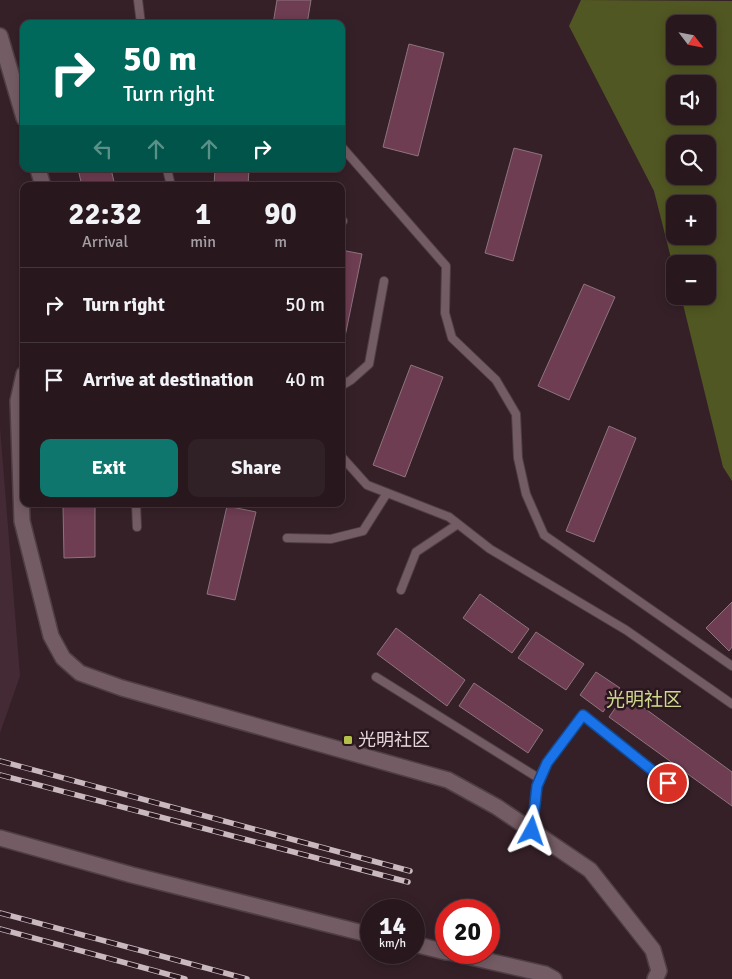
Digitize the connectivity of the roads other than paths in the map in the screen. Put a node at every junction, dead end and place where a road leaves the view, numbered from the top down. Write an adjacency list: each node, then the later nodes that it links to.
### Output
1 (138, 0): 2 (lane)
2 (140, 20)
3 (0, 36): 4 (street)
4 (20, 103)
5 (345, 151): 18 (lane)
6 (384, 281): 7 (lane)
7 (345, 383)
8 (20, 392): 10 (street)
9 (345, 460): 11 (lane)
10 (20, 461)
11 (387, 493): 14 (lane); 16 (lane)
12 (22, 507): 23 (street)
13 (136, 507): 15 (lane)
14 (458, 524): 17 (lane); 20 (lane)
15 (137, 527)
16 (287, 538)
17 (401, 590)
18 (732, 666)
19 (376, 677): 21 (lane)
20 (732, 704)
21 (540, 780): 22 (lane); 23 (lane)
22 (668, 783)
23 (532, 831): 28 (street)
24 (0, 838): 25 (street)
25 (360, 932)
26 (500, 964): 27 (street)
27 (554, 979)
28 (655, 979)

